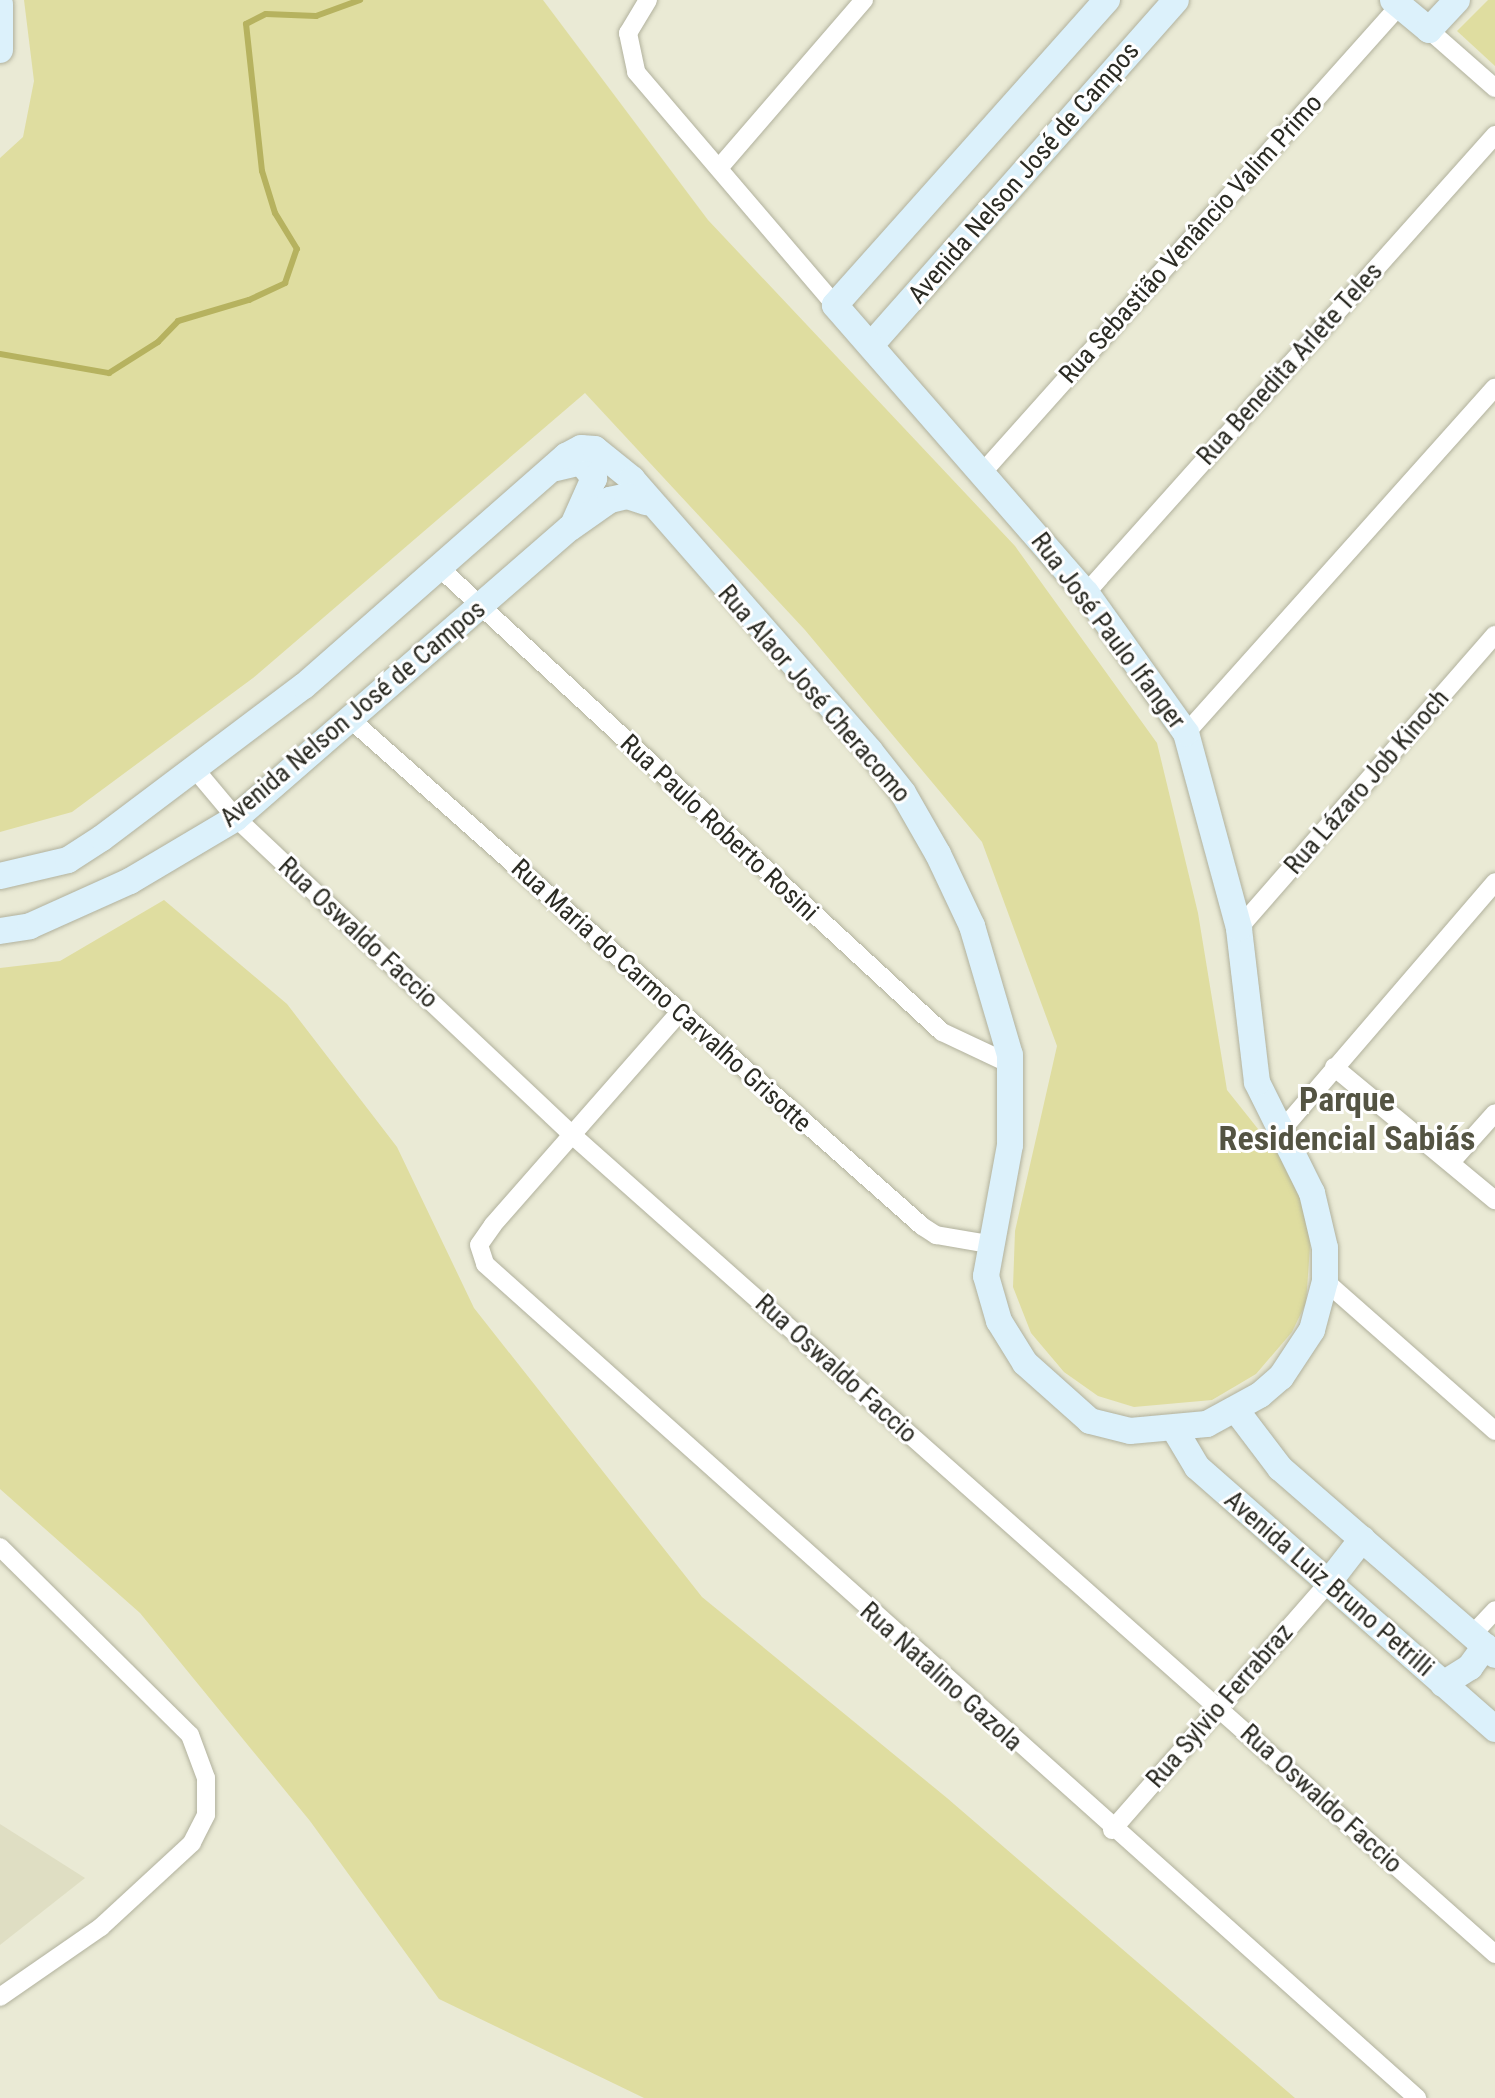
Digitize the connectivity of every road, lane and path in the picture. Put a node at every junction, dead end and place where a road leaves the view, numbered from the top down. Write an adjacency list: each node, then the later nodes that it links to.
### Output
1 (648, 0): 12 (street, Rua José Paulo Ifanger)
2 (864, 0): 12 (street)
3 (1107, 0): 13 (main road, Avenida Nelson José de Campos)
4 (1176, 0): 14 (main road, Avenida Nelson José de Campos)
5 (1457, 0): 8 (main road)
6 (1396, 3): 8 (main road); 18 (street, Rua Sebastião Venâncio Valim Primo)
7 (0, 4): 9 (main road)
8 (1429, 30): 10 (street)
9 (0, 50)
10 (1495, 88)
11 (1495, 135): 22 (street, Rua Benedita Arlete Teles)
12 (719, 168): 13 (street, Rua José Paulo Ifanger)
13 (835, 305): 14 (main road, Rua José Paulo Ifanger)
14 (871, 345): 18 (main road, Rua José Paulo Ifanger)
15 (1495, 388): 26 (street)
16 (581, 448): 17 (main road, Avenida Nelson José de Campos); 19 (main road, Rua Alaor José Cheracomo)
17 (549, 471): 20 (main road); 21 (main road, Avenida Nelson José de Campos)
18 (983, 472): 22 (main road, Rua José Paulo Ifanger)
19 (646, 502): 20 (main road, Avenida Nelson José de Campos); 34 (main road, Rua Alaor José Cheracomo)
20 (573, 526): 23 (main road, Avenida Nelson José de Campos)
21 (442, 570): 23 (street, Rua Paulo Roberto Rosini); 27 (main road, Avenida Nelson José de Campos)
22 (1086, 593): 26 (main road, Rua José Paulo Ifanger)
23 (479, 607): 25 (main road, Avenida Nelson José de Campos); 34 (street, Rua Paulo Roberto Rosini)
24 (1495, 635): 31 (street, Rua Lázaro Job Kinoch)
25 (349, 718): 28 (main road, Avenida Nelson José de Campos); 33 (street, Rua Maria do Carmo Carvalho Grisotte)
26 (1186, 733): 31 (main road, Rua José Paulo Ifanger)
27 (194, 768): 28 (street, Rua Oswaldo Faccio); 29 (main road, Avenida Nelson José de Campos)
28 (236, 818): 32 (main road, Avenida Nelson José de Campos); 38 (street, Rua Oswaldo Faccio)
29 (0, 876)
30 (1495, 882): 35 (street)
31 (1239, 928): 37 (main road, Rua José Paulo Ifanger)
32 (0, 931)
33 (679, 1013): 38 (street); 41 (street, Rua Maria do Carmo Carvalho Grisotte)
34 (1010, 1064): 41 (main road, Rua Alaor José Cheracomo)
35 (1334, 1067): 37 (street); 39 (street)
36 (1495, 1113): 39 (street)
37 (1281, 1131): 42 (main road, Rua José Paulo Ifanger)
38 (570, 1133): 52 (street, Rua Oswaldo Faccio); 54 (street, Rua Natalino Gazola)
39 (1452, 1161): 40 (street)
40 (1495, 1200)
41 (989, 1244): 44 (main road, Rua Alaor José Cheracomo)
42 (1325, 1281): 43 (main road, Rua José Paulo Ifanger); 45 (street)
43 (1236, 1410): 44 (main road, Rua Alaor José Cheracomo); 46 (main road)
44 (1175, 1430): 48 (main road, Avenida Luiz Bruno Petrilli)
45 (1495, 1431)
46 (1362, 1539): 48 (main road); 50 (main road)
47 (0, 1547): 56 (street)
48 (1328, 1583): 51 (main road, Avenida Luiz Bruno Petrilli); 52 (street, Rua Sylvio Ferrabraz)
49 (1495, 1610): 50 (street)
50 (1484, 1645): 51 (main road)
51 (1443, 1684): 53 (main road, Avenida Luiz Bruno Petrilli)
52 (1218, 1708): 54 (street, Rua Sylvio Ferrabraz); 55 (street, Rua Oswaldo Faccio)
53 (1495, 1729)
54 (1112, 1830): 57 (street, Rua Natalino Gazola)
55 (1495, 1954)
56 (0, 1997)
57 (1417, 2098)

